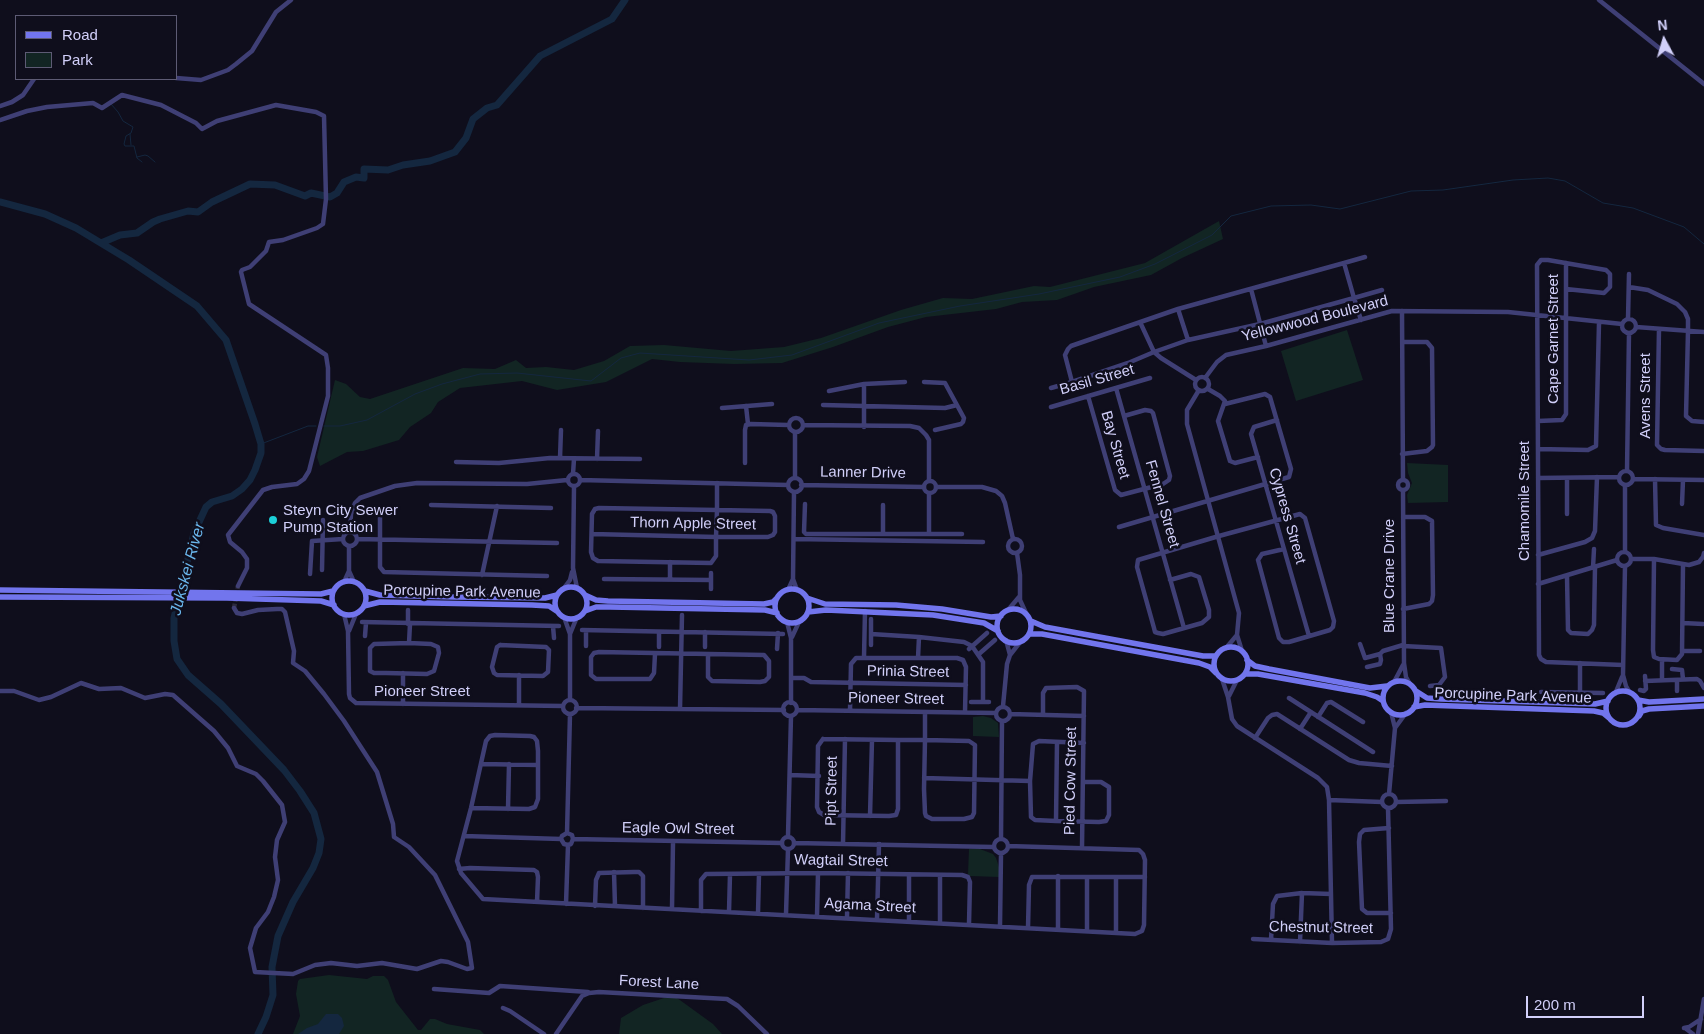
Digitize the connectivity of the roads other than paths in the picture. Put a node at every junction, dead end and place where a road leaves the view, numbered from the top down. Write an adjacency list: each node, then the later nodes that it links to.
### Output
1 (291, 0): 3 (street)
2 (1599, 0): 5 (street)
3 (178, 78)
4 (33, 80): 6 (street)
5 (1704, 84)
6 (0, 106)
7 (0, 120): 167 (street)
8 (1365, 257): 9 (street)
9 (1344, 263): 13 (street); 16 (street)
10 (1566, 263): 14 (street, Cape Garnet Street); 14 (street); 19 (street, Chamomile Street)
11 (1629, 274): 12 (street)
12 (1629, 287): 21 (street); 29 (street)
13 (1251, 289): 17 (street); 25 (street)
14 (1566, 289): 20 (street, Cape Garnet Street)
15 (1382, 290): 16 (street)
16 (1354, 298): 22 (street); 25 (street)
17 (1178, 309): 23 (street); 32 (street)
18 (1402, 311): 19 (street, Yellowwood Boulevard); 22 (street, Yellowwood Boulevard); 33 (street)
19 (1537, 315): 20 (street, Yellowwood Boulevard); 59 (street, Chamomile Street)
20 (1566, 318): 24 (street, Yellowwood Boulevard); 59 (street, Cape Garnet Street)
21 (1628, 319): 26 (street); 27 (street)
22 (1360, 320): 34 (street, Yellowwood Boulevard)
23 (1140, 322): 35 (street); 41 (street)
24 (1599, 323): 26 (street, Yellowwood Boulevard); 69 (street)
25 (1260, 324): 32 (street); 34 (street)
26 (1622, 324): 31 (street)
27 (1636, 327): 28 (street); 31 (street)
28 (1659, 329): 29 (street); 70 (street, Avens Street)
29 (1688, 331): 30 (street); 60 (street)
30 (1704, 332)
31 (1629, 333): 79 (street)
32 (1188, 340): 35 (street)
33 (1403, 342): 71 (street); 71 (street)
34 (1266, 346): 37 (street, Yellowwood Boulevard)
35 (1154, 352): 38 (street); 41 (street)
36 (1150, 378): 44 (street, Basil Street)
37 (1205, 378): 38 (street); 45 (street)
38 (1196, 380): 47 (street)
39 (905, 382): 42 (street)
40 (924, 382): 52 (street)
41 (1072, 382): 43 (street)
42 (864, 384): 46 (street); 54 (street)
43 (1051, 388)
44 (1116, 388): 48 (street, Basil Street); 57 (street, Fennel Street)
45 (1208, 388): 47 (street); 50 (street)
46 (829, 390)
47 (1199, 390): 104 (street)
48 (1088, 396): 55 (street, Basil Street); 101 (street, Bay Street)
49 (772, 404): 53 (street)
50 (1225, 404): 58 (street); 72 (street)
51 (823, 405): 54 (street)
52 (957, 405): 54 (street); 66 (street)
53 (746, 406): 56 (street); 61 (street)
54 (864, 406): 64 (street)
55 (1051, 406)
56 (722, 408)
57 (1124, 416): 101 (street, Fennel Street); 101 (street, Bay Street)
58 (1277, 420): 72 (street, Cypress Street); 96 (street)
59 (1538, 421): 69 (street, Chamomile Street)
60 (1704, 422)
61 (748, 424): 62 (street); 78 (street)
62 (788, 425): 63 (street); 68 (street)
63 (803, 425): 64 (street); 68 (street)
64 (864, 427): 92 (street)
65 (561, 430): 73 (street)
66 (935, 430)
67 (598, 431): 75 (street)
68 (795, 433): 83 (street)
69 (1538, 449): 84 (street, Chamomile Street)
70 (1704, 451)
71 (1402, 452): 115 (street, Blue Crane Drive)
72 (1258, 457): 96 (street, Cypress Street)
73 (560, 458): 74 (street); 77 (street)
74 (574, 459): 75 (street); 80 (street)
75 (597, 459): 76 (street)
76 (640, 459)
77 (456, 462)
78 (746, 463)
79 (1627, 471): 82 (street); 86 (street)
80 (573, 474): 88 (street); 89 (street)
81 (1596, 477): 82 (street); 85 (street); 143 (street)
82 (1619, 477): 97 (street)
83 (795, 478): 94 (street); 95 (street)
84 (1538, 478): 85 (street); 143 (street, Chamomile Street)
85 (1567, 478): 113 (street)
86 (1633, 478): 87 (street); 97 (street)
87 (1656, 479): 90 (street); 124 (street)
88 (567, 480): 98 (street); 119 (street)
89 (580, 480): 93 (street); 98 (street)
90 (1683, 480): 91 (street); 106 (street)
91 (1704, 480)
92 (929, 481): 99 (street); 100 (street)
93 (717, 483): 94 (street); 111 (street)
94 (788, 484): 102 (street)
95 (802, 485): 99 (street, Lanner Drive); 102 (street)
96 (1266, 485): 104 (street); 117 (street, Cypress Street)
97 (1626, 485): 139 (street)
98 (574, 486): 150 (street)
99 (924, 487): 103 (street)
100 (936, 487): 103 (street); 131 (street)
101 (1144, 489): 114 (street, Fennel Street)
102 (794, 492): 130 (street)
103 (929, 492): 122 (street)
104 (1209, 501): 114 (street); 125 (street)
105 (805, 504): 121 (street)
106 (1682, 504)
107 (431, 505): 109 (street)
108 (883, 505): 121 (street)
109 (497, 506): 110 (street); 133 (street)
110 (551, 508)
111 (717, 510): 120 (street); 126 (street); 126 (street, Thorn Apple Street)
112 (380, 514): 132 (street)
113 (1567, 514)
114 (1152, 517): 118 (street); 140 (street, Fennel Street)
115 (1403, 517): 187 (street, Blue Crane Drive); 187 (street)
116 (323, 520): 127 (street)
117 (1276, 520): 125 (street); 138 (street, Cypress Street); 222 (street)
118 (1119, 527)
119 (350, 532): 128 (street); 129 (street)
120 (592, 534): 126 (street, Thorn Apple Street); 147 (street)
121 (883, 534): 122 (street)
122 (929, 534): 123 (street)
123 (962, 534)
124 (1704, 535)
125 (1219, 536): 140 (street); 219 (street)
126 (716, 537): 147 (street)
127 (322, 539): 128 (street); 152 (street); 155 (street)
128 (343, 539): 136 (street)
129 (357, 539): 132 (street); 136 (street)
130 (794, 539): 134 (street); 161 (street)
131 (1013, 539): 141 (street); 141 (street)
132 (380, 540): 133 (street); 156 (street)
133 (489, 542): 135 (street); 156 (street)
134 (983, 542)
135 (556, 543)
136 (349, 546): 153 (street)
137 (1594, 549): 151 (street)
138 (1284, 550): 222 (street, Cypress Street); 222 (street)
139 (1625, 551): 144 (street); 145 (street)
140 (1162, 552): 163 (street, Fennel Street); 209 (street)
141 (1017, 553): 180 (street)
142 (1704, 553): 148 (street)
143 (1538, 555): 166 (street, Chamomile Street)
144 (1631, 559): 146 (street); 149 (street)
145 (1617, 560): 149 (street); 151 (street)
146 (1654, 560): 148 (street); 251 (street)
147 (670, 562): 160 (street)
148 (1683, 565): 206 (street)
149 (1625, 566): 254 (street)
150 (573, 568): 168 (street); 169 (street)
151 (1594, 568): 158 (street); 158 (street)
152 (322, 570)
153 (349, 571): 164 (street); 165 (street)
154 (711, 573): 162 (street)
155 (310, 574)
156 (482, 575): 157 (street)
157 (547, 576)
158 (1567, 576): 166 (street)
159 (604, 579): 160 (street)
160 (670, 579): 162 (street)
161 (793, 579): 172 (street); 173 (street)
162 (711, 580): 170 (street)
163 (1170, 580): 209 (street, Fennel Street); 209 (street)
164 (344, 582): 165 (street); 174 (street)
165 (354, 582): 175 (street)
166 (1538, 584): 253 (street, Chamomile Street)
167 (238, 586)
168 (564, 588): 169 (street); 177 (street)
169 (577, 588): 179 (street)
170 (711, 589)
171 (0, 590): 176 (street)
172 (788, 590): 173 (street); 182 (street)
173 (797, 590): 183 (street)
174 (334, 591): 178 (street); 184 (street)
175 (365, 592): 177 (street, Porcupine Park Avenue); 185 (street)
176 (132, 594): 178 (street); 181 (street)
177 (557, 595): 192 (street)
178 (227, 596): 184 (street)
179 (586, 596): 182 (street); 191 (street)
180 (1019, 596): 190 (street); 195 (street)
181 (0, 597)
182 (777, 598): 194 (street)
183 (807, 598): 193 (street); 199 (street)
184 (334, 606): 196 (street)
185 (364, 606): 192 (street, Porcupine Park Avenue); 197 (street)
186 (234, 608): 277 (street)
187 (1403, 609): 232 (street, Blue Crane Drive)
188 (408, 610): 207 (street)
189 (865, 610): 193 (street); 210 (street); 248 (street)
190 (1008, 610): 195 (street); 199 (street)
191 (585, 611): 194 (street); 201 (street)
192 (558, 612): 200 (street)
193 (808, 612): 205 (street)
194 (777, 613): 204 (street)
195 (1026, 613): 203 (street)
196 (344, 614): 197 (street); 211 (street)
197 (356, 614): 211 (street)
198 (682, 615): 213 (street)
199 (1001, 616): 210 (street)
200 (564, 617): 201 (street); 216 (street)
201 (577, 617): 216 (street)
202 (871, 619): 217 (street)
203 (1031, 621): 218 (street); 247 (street)
204 (787, 622): 205 (street); 224 (street)
205 (799, 622): 224 (street)
206 (1683, 623): 208 (street); 239 (street)
207 (408, 624): 220 (street); 223 (street); 227 (street)
208 (1703, 624)
209 (1184, 628)
210 (998, 631): 226 (street)
211 (348, 632): 295 (street, Pioneer Street)
212 (659, 632): 213 (street); 231 (street); 233 (street)
213 (682, 632): 214 (street); 242 (street)
214 (705, 632): 234 (street); 237 (street)
215 (986, 633): 235 (street)
216 (570, 634): 287 (street)
217 (871, 634): 221 (street); 230 (street)
218 (1029, 634): 228 (street); 258 (street)
219 (1237, 635): 236 (street); 238 (street)
220 (365, 636)
221 (919, 636): 235 (street); 249 (street)
222 (1309, 636)
223 (554, 638)
224 (791, 638): 262 (street)
225 (995, 640): 243 (street)
226 (1006, 640): 228 (street); 244 (street)
227 (409, 641): 257 (street); 257 (street)
228 (1021, 641): 244 (street)
229 (1360, 644): 245 (street)
230 (871, 645)
231 (586, 646)
232 (1403, 646): 245 (street); 252 (street, Blue Crane Drive); 273 (street)
233 (659, 647)
234 (705, 647)
235 (971, 648): 243 (street)
236 (1226, 648): 238 (street); 247 (street)
237 (777, 649)
238 (1242, 651): 250 (street)
239 (1682, 651): 240 (street); 251 (street)
240 (1700, 651)
241 (655, 654): 241 (street); 242 (street)
242 (681, 654): 246 (street); 302 (street)
243 (979, 654): 292 (street)
244 (1010, 654): 298 (street)
245 (1380, 654): 255 (street)
246 (708, 655): 246 (street)
247 (1216, 656): 258 (street)
248 (864, 657): 249 (street); 269 (street)
249 (918, 658): 271 (street)
250 (1247, 660): 259 (street); 272 (street)
251 (1662, 660): 266 (street)
252 (1404, 663): 268 (street); 270 (street, Blue Crane Drive)
253 (1580, 664): 254 (street, Chamomile Street); 280 (street)
254 (1623, 665): 261 (street)
255 (1367, 668)
256 (1672, 668): 264 (street)
257 (403, 673): 295 (street)
258 (1216, 673): 263 (street)
259 (1245, 674): 265 (street); 289 (street)
260 (519, 675): 260 (street); 296 (street)
261 (1623, 675): 282 (street); 283 (street)
262 (791, 678): 269 (street, Prinia Street); 294 (street)
263 (1222, 679): 265 (street); 284 (street)
264 (1683, 679): 267 (street); 274 (street)
265 (1237, 680): 284 (street)
266 (1662, 680): 267 (street); 275 (street)
267 (1676, 680): 276 (street)
268 (1394, 682): 270 (street); 272 (street)
269 (850, 683): 271 (street, Prinia Street); 305 (street)
270 (1410, 684): 278 (street)
271 (966, 685): 307 (street)
272 (1387, 686): 289 (street)
273 (1430, 686)
274 (1704, 688)
275 (1640, 690)
276 (1676, 690)
277 (0, 691)
278 (1416, 692): 290 (street, Porcupine Park Avenue); 300 (street)
279 (1541, 692): 280 (street)
280 (1580, 692): 281 (street)
281 (1603, 693)
282 (1630, 693): 283 (street); 288 (street)
283 (1615, 694): 290 (street)
284 (1228, 698): 324 (street)
285 (1289, 698): 308 (street)
286 (1704, 699): 288 (street)
287 (570, 700): 297 (street); 301 (street)
288 (1638, 700): 318 (street)
289 (1383, 701): 309 (street)
290 (1608, 701): 319 (street)
291 (972, 702): 292 (street)
292 (982, 702): 293 (street)
293 (989, 702)
294 (791, 703): 303 (street); 304 (street)
295 (403, 704): 296 (street, Pioneer Street)
296 (519, 705): 297 (street, Pioneer Street)
297 (563, 706): 312 (street)
298 (1003, 706): 310 (street); 313 (street)
299 (1704, 706): 318 (street)
300 (1414, 707): 311 (street); 319 (street, Porcupine Park Avenue)
301 (576, 708): 302 (street); 312 (street)
302 (680, 709): 303 (street)
303 (784, 710): 315 (street)
304 (797, 710): 305 (street, Pioneer Street); 315 (street)
305 (850, 711): 306 (street, Pioneer Street)
306 (925, 712): 307 (street, Pioneer Street); 328 (street)
307 (965, 712): 310 (street, Pioneer Street)
308 (1311, 712): 317 (street); 323 (street)
309 (1390, 712): 311 (street); 322 (street)
310 (996, 713): 320 (street)
311 (1406, 713): 322 (street)
312 (570, 714): 356 (street)
313 (1010, 714): 314 (street); 320 (street)
314 (1043, 715): 316 (street); 316 (street, Pied Cow Street)
315 (791, 716): 336 (street)
316 (1084, 716): 330 (street, Pied Cow Street)
317 (1318, 717): 321 (street); 331 (street)
318 (1638, 717): 319 (street)
319 (1609, 718)
320 (1002, 721): 340 (street)
321 (1363, 722)
322 (1395, 728): 335 (street)
323 (1300, 729): 324 (street); 335 (street)
324 (1254, 738): 344 (street)
325 (845, 739): 326 (street); 337 (street); 351 (street, Pipt Street)
326 (872, 740): 327 (street); 352 (street)
327 (898, 740): 328 (street); 352 (street)
328 (925, 740): 338 (street); 339 (street)
329 (1057, 742): 330 (street); 341 (street); 353 (street)
330 (1084, 743): 342 (street, Pied Cow Street)
331 (1373, 752)
332 (481, 764): 333 (street); 334 (street); 348 (street)
333 (510, 764): 334 (street); 350 (street)
334 (538, 765): 350 (street)
335 (1392, 766): 343 (street)
336 (790, 775): 337 (street); 358 (street)
337 (819, 776): 351 (street)
338 (924, 778): 339 (street); 339 (street)
339 (974, 780): 340 (street)
340 (1002, 781): 341 (street); 361 (street)
341 (1030, 781): 353 (street)
342 (1084, 782): 354 (street, Pied Cow Street); 354 (street)
343 (1389, 794): 345 (street); 346 (street)
344 (1329, 800): 345 (street); 388 (street)
345 (1382, 802): 349 (street)
346 (1396, 802): 347 (street); 349 (street)
347 (1446, 802)
348 (471, 808): 350 (street); 357 (street)
349 (1388, 808): 355 (street)
350 (508, 809)
351 (844, 816): 352 (street); 365 (street, Pipt Street)
352 (870, 816)
353 (1056, 821): 354 (street)
354 (1082, 822): 370 (street, Pied Cow Street)
355 (1389, 828): 398 (street); 398 (street)
356 (567, 833): 359 (street); 360 (street)
357 (464, 836): 359 (street); 373 (street)
358 (788, 836): 363 (street); 364 (street)
359 (562, 839): 367 (street)
360 (574, 839): 362 (street, Eagle Owl Street); 367 (street)
361 (1001, 839): 368 (street); 369 (street)
362 (673, 842): 363 (street, Eagle Owl Street); 394 (street)
363 (782, 843): 371 (street)
364 (795, 843): 365 (street); 371 (street)
365 (843, 844): 366 (street)
366 (879, 844): 369 (street); 380 (street)
367 (568, 845): 390 (street)
368 (1008, 846): 370 (street, Agama Street); 372 (street)
369 (993, 847): 372 (street)
370 (1082, 848): 386 (street, Agama Street)
371 (788, 849): 375 (street)
372 (1001, 854): 406 (street)
373 (459, 869): 389 (street, Agama Street); 389 (street)
374 (614, 872): 391 (street); 392 (street); 393 (street)
375 (787, 873): 376 (street, Wagtail Street); 378 (street, Wagtail Street); 399 (street)
376 (818, 873): 379 (street, Wagtail Street); 400 (street)
377 (730, 874): 378 (street, Wagtail Street); 395 (street, Wagtail Street); 396 (street)
378 (759, 874): 397 (street)
379 (848, 874): 380 (street, Wagtail Street); 401 (street)
380 (879, 874): 381 (street, Wagtail Street); 402 (street)
381 (909, 875): 382 (street, Wagtail Street); 403 (street)
382 (940, 875): 404 (street); 405 (street, Wagtail Street)
383 (1058, 876): 384 (street); 407 (street); 408 (street)
384 (1087, 877): 385 (street); 409 (street)
385 (1116, 877): 386 (street); 410 (street)
386 (1145, 878): 410 (street, Agama Street)
387 (1302, 893): 388 (street); 412 (street); 413 (street)
388 (1331, 894): 414 (street)
389 (537, 902): 390 (street, Agama Street)
390 (566, 904): 391 (street, Agama Street)
391 (595, 906): 392 (street, Agama Street)
392 (615, 906): 393 (street, Agama Street)
393 (643, 908): 394 (street, Agama Street)
394 (672, 909): 395 (street, Agama Street)
395 (701, 911): 396 (street, Agama Street)
396 (729, 912): 397 (street, Agama Street)
397 (758, 913): 399 (street, Agama Street)
398 (1390, 913): 414 (street, Chestnut Street)
399 (786, 914): 400 (street, Agama Street)
400 (817, 916): 401 (street, Agama Street)
401 (847, 918): 402 (street, Agama Street)
402 (877, 919): 403 (street, Agama Street)
403 (909, 921): 404 (street, Agama Street)
404 (940, 922): 405 (street, Agama Street)
405 (969, 924): 406 (street, Agama Street)
406 (1000, 926): 407 (street, Agama Street)
407 (1028, 928): 408 (street, Agama Street)
408 (1058, 929): 409 (street, Agama Street)
409 (1087, 930): 410 (street, Agama Street)
410 (1116, 932)
411 (1253, 939): 412 (street, Chestnut Street)
412 (1271, 940): 413 (street, Chestnut Street)
413 (1300, 942): 414 (street, Chestnut Street)
414 (1332, 943)
415 (434, 989): 416 (street, Forest Lane)
416 (592, 992): 421 (street); 422 (street, Forest Lane)
417 (1704, 999): 419 (street)
418 (503, 1008): 420 (street)
419 (1701, 1019): 423 (street); 424 (street)
420 (544, 1034)
421 (556, 1034)
422 (768, 1034)
423 (1693, 1034)
424 (1698, 1034)

